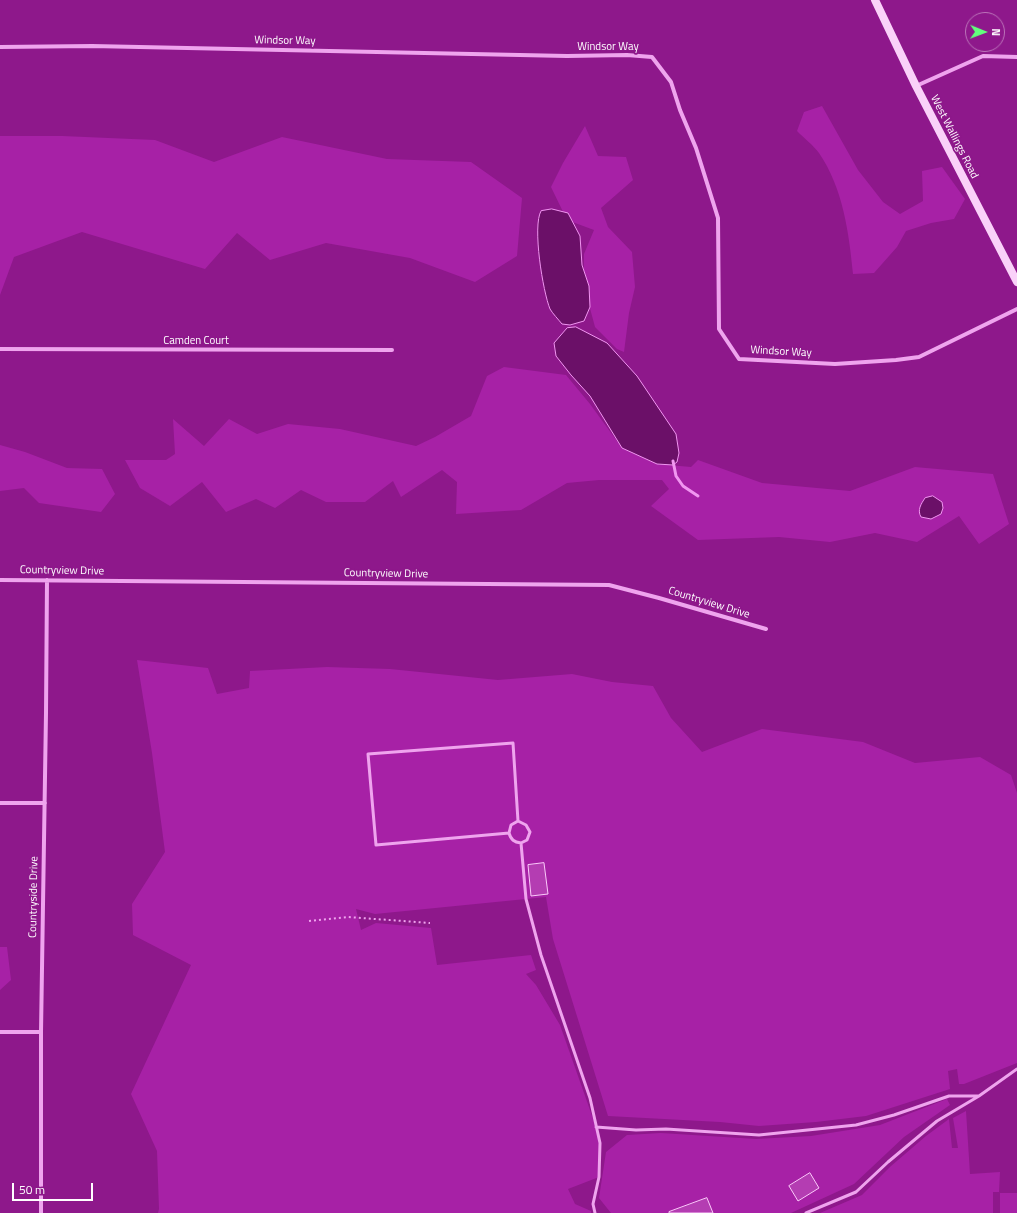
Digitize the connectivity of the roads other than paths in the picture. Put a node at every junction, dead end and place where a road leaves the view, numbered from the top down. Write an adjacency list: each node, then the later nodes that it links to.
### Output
1 (875, 0): 4 (street, West Wallings Road)
2 (0, 47): 6 (street, Windsor Way)
3 (1017, 57): 4 (street)
4 (916, 86): 5 (street, West Wallings Road)
5 (1017, 282)
6 (1017, 309)
7 (0, 349): 8 (street, Camden Court)
8 (392, 350)
9 (0, 580): 10 (street, Countryview Drive)
10 (47, 580): 11 (street, Countryview Drive); 13 (street, Countryside Drive)
11 (766, 630)
12 (0, 803): 13 (street)
13 (45, 803): 18 (street, Countryside Drive)
14 (518, 821): 15 (lane); 15 (lane); 16 (lane)
15 (509, 833): 16 (lane)
16 (521, 843): 21 (lane)
17 (0, 1032): 18 (street)
18 (41, 1032): 22 (street, Countryside Drive)
19 (1017, 1069): 20 (lane)
20 (979, 1096): 21 (lane); 24 (lane)
21 (596, 1127): 23 (lane)
22 (41, 1213)
23 (595, 1213)
24 (806, 1213)

